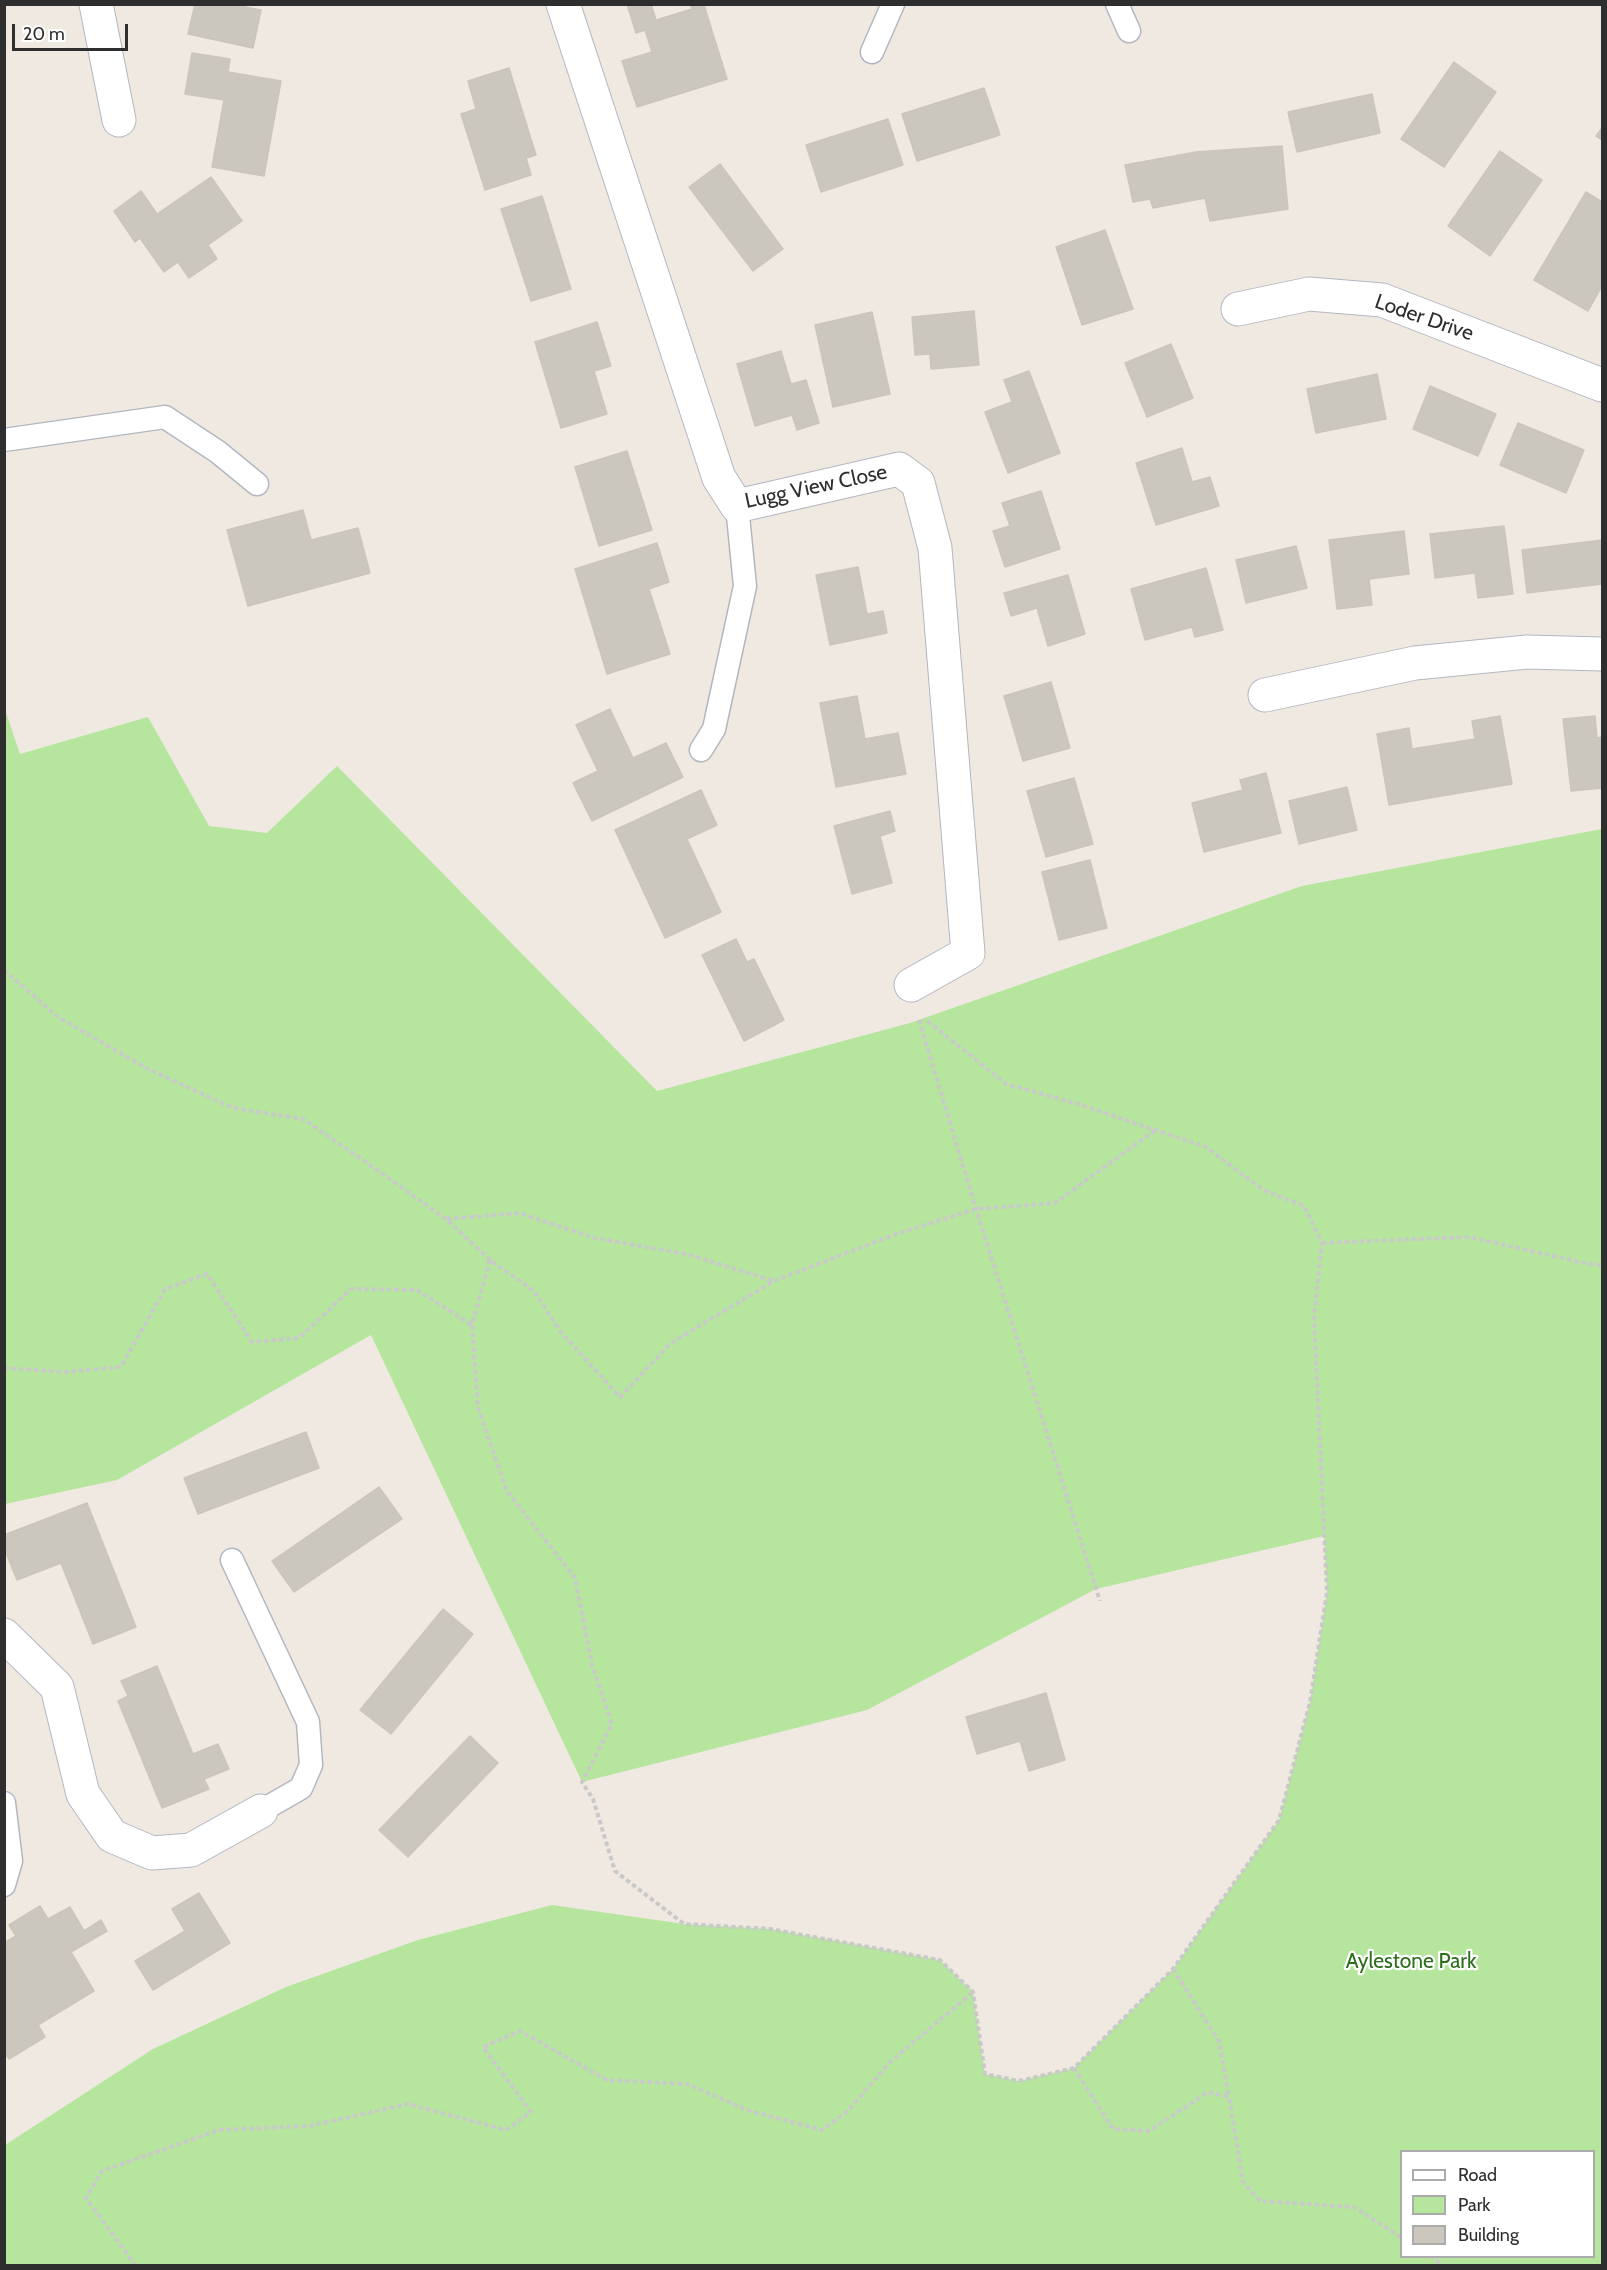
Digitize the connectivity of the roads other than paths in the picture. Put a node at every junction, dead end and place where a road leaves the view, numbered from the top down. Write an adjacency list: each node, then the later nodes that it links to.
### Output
1 (96, 4): 7 (street)
2 (563, 4): 12 (street, Lugg View Close)
3 (893, 4): 6 (lane)
4 (1117, 4): 5 (lane)
5 (1129, 31)
6 (872, 52)
7 (119, 120)
8 (1238, 309): 9 (street, Loder Drive)
9 (1602, 385)
10 (4, 440): 11 (lane)
11 (257, 484)
12 (737, 506): 15 (lane); 16 (street, Lugg View Close)
13 (1602, 654): 14 (street)
14 (1265, 695)
15 (701, 750)
16 (914, 999)
17 (232, 1560): 20 (lane)
18 (4, 1635): 20 (street)
19 (4, 1803): 21 (lane)
20 (261, 1811)
21 (4, 1885)

